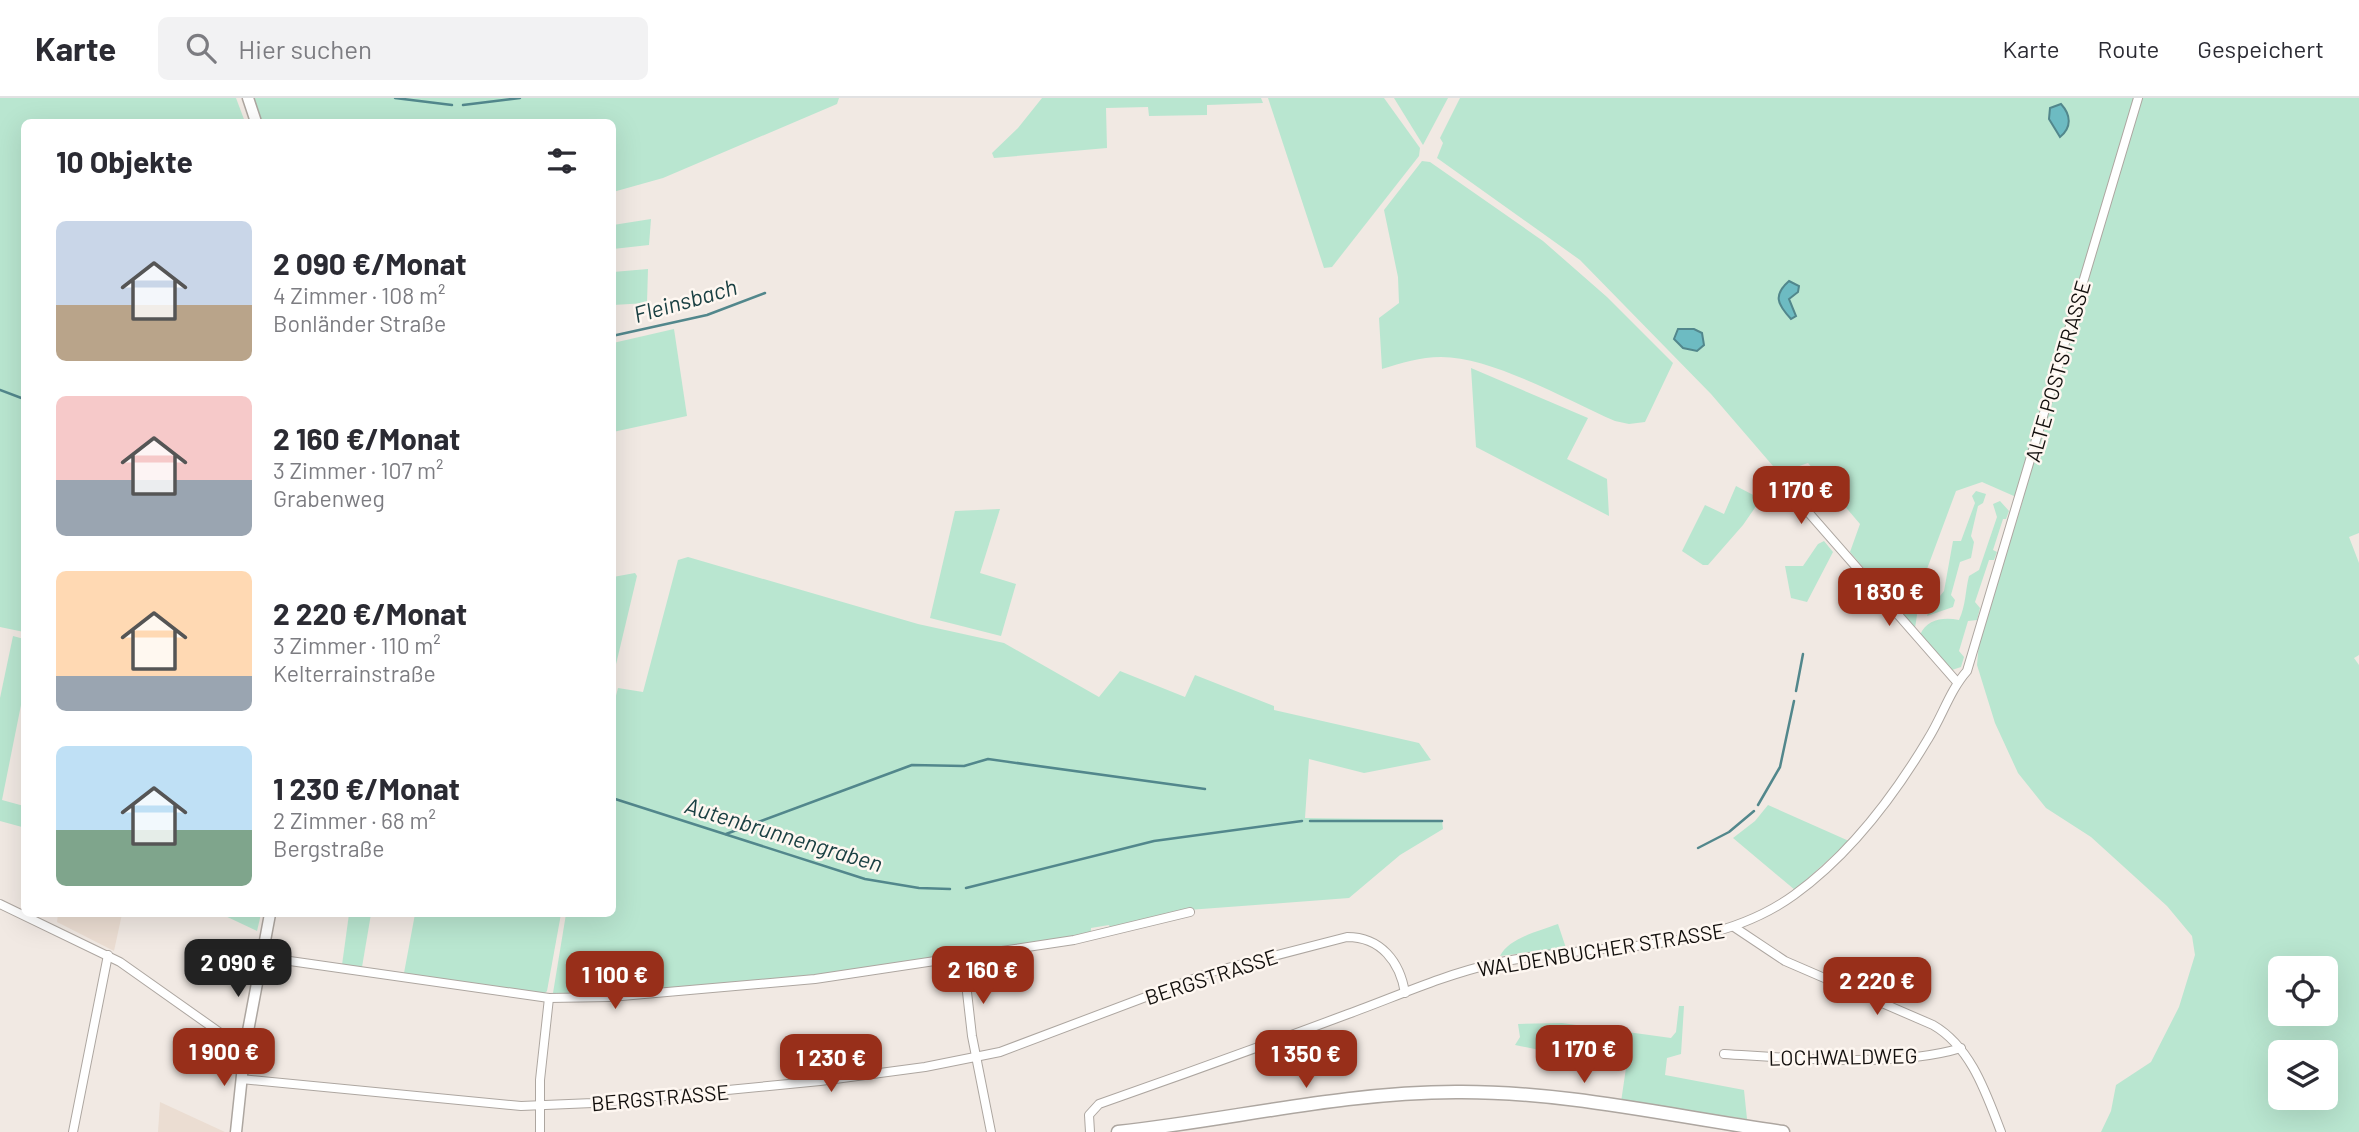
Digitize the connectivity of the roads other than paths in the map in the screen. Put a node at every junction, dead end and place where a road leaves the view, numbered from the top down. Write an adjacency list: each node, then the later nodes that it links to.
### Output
1 (248, 98): 3 (street)
2 (2138, 98): 5 (street, ALTE POSTSTRASSE)
3 (256, 119)
4 (1780, 480): 6 (street)
5 (1975, 644): 6 (street, WALDENBUCHER STRASSE)
6 (1957, 682): 12 (street, WALDENBUCHER STRASSE)
7 (0, 904): 9 (street)
8 (1190, 912): 15 (street)
9 (21, 914)
10 (28, 917): 13 (street)
11 (269, 917): 14 (street)
12 (1734, 927): 16 (street, WALDENBUCHER STRASSE); 19 (street)
13 (108, 955): 18 (street); 24 (street)
14 (262, 957): 17 (street); 18 (street)
15 (963, 957): 17 (street); 21 (street)
16 (1405, 993): 21 (street, BERGSTRASSE); 28 (street, WALDENBUCHER STRASSE)
17 (549, 998): 23 (street)
18 (245, 1046): 22 (street)
19 (1961, 1048): 20 (street, LOCHWALDWEG); 31 (street)
20 (1724, 1054)
21 (976, 1059): 23 (street, BERGSTRASSE); 27 (street)
22 (241, 1079): 23 (street, BERGSTRASSE); 25 (street)
23 (539, 1106): 26 (street)
24 (73, 1132)
25 (236, 1132)
26 (540, 1132)
27 (991, 1132)
28 (1090, 1132)
29 (1118, 1132): 30 (main road)
30 (1783, 1132)
31 (2001, 1132)

